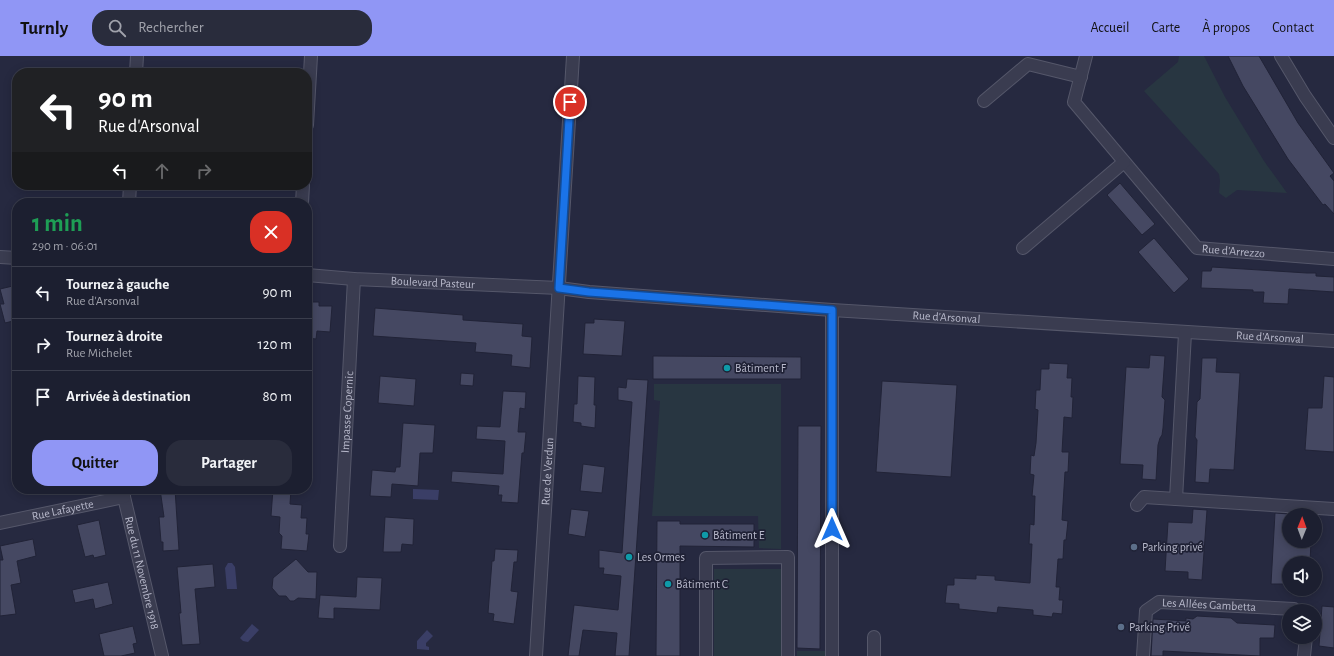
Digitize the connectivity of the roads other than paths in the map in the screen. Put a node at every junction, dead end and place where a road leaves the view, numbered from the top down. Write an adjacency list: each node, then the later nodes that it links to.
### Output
1 (137, 56): 6 (street)
2 (311, 56): 7 (street)
3 (573, 56): 18 (street, Rue de Verdun)
4 (1086, 56): 8 (street, Rue d'Arrezzo)
5 (1280, 56): 10 (street)
6 (136, 68)
7 (310, 68)
8 (1080, 77): 9 (street); 11 (street, Rue d'Arrezzo)
9 (984, 101)
10 (1334, 138)
11 (1124, 162): 12 (street); 15 (street, Rue d'Arrezzo)
12 (1023, 248)
13 (0, 257): 14 (street)
14 (12, 258)
15 (1334, 258)
16 (312, 275): 17 (street, Boulevard Pasteur)
17 (354, 279): 18 (street, Boulevard Pasteur); 28 (street, Impasse Copernic)
18 (559, 288): 19 (street, Rue d'Arsonval); 33 (street, Rue de Verdun)
19 (832, 310): 20 (street, Rue d'Arsonval); 36 (street)
20 (1185, 333): 21 (street, Rue d'Arsonval); 24 (street)
21 (1334, 341)
22 (120, 494): 27 (street, Rue Lafayette)
23 (124, 494): 32 (street, Rue du 11 Novembre 1918)
24 (1176, 499): 25 (street); 26 (street)
25 (1137, 505)
26 (1334, 509)
27 (0, 523)
28 (340, 546)
29 (1282, 608): 38 (street, Les Allées Gambetta)
30 (874, 637): 37 (street)
31 (1305, 644): 39 (street)
32 (162, 656)
33 (536, 656)
34 (706, 656): 35 (street)
35 (788, 656)
36 (832, 656)
37 (874, 656)
38 (1143, 656)
39 (1304, 656)

